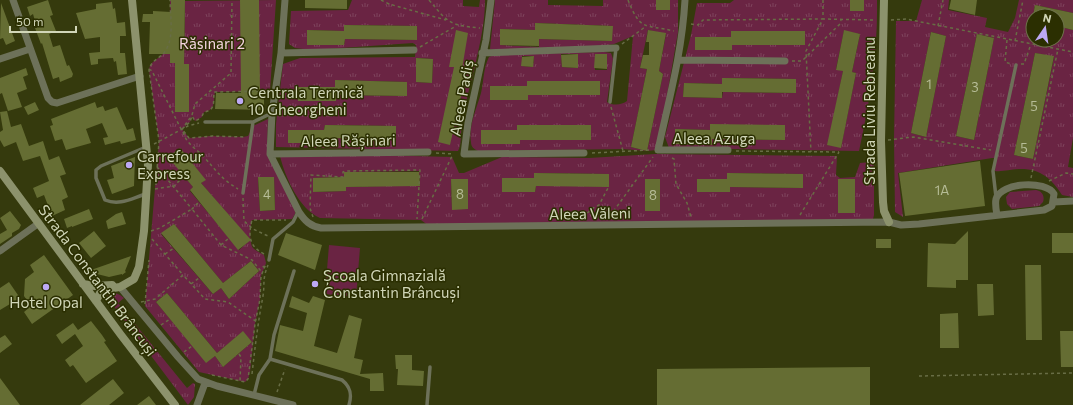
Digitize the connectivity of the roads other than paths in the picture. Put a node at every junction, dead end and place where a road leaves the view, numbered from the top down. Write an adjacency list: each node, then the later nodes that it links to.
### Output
1 (13, 0): 8 (street)
2 (132, 0): 16 (street)
3 (285, 0): 10 (street)
4 (491, 0): 11 (street, Aleea Padiș)
5 (685, 0): 13 (street, Aleea Azuga)
6 (884, 0): 34 (street, Strada Liviu Rebreanu)
7 (616, 48): 11 (street); 17 (lane)
8 (30, 49): 12 (street); 16 (street)
9 (414, 50): 10 (street)
10 (281, 54): 18 (street)
11 (482, 54): 24 (street, Aleea Padiș)
12 (0, 59)
13 (678, 60): 14 (street); 22 (street, Aleea Azuga)
14 (785, 62)
15 (1016, 64): 29 (lane)
16 (140, 76): 21 (street)
17 (610, 102)
18 (272, 113): 20 (lane); 25 (street)
19 (205, 122): 20 (lane)
20 (253, 124): 28 (lane)
21 (147, 147): 27 (street); 27 (lane)
22 (728, 150)
23 (428, 152): 25 (street, Aleea Rășinari)
24 (584, 153)
25 (270, 154): 32 (street)
26 (0, 171): 35 (street, Strada Constantin Brâncuși)
27 (151, 192): 40 (street)
28 (243, 193)
29 (996, 198): 31 (street); 33 (street)
30 (1073, 201): 31 (street)
31 (1054, 202): 33 (street, Aleea Văleni)
32 (299, 212): 34 (street, Aleea Văleni); 37 (lane)
33 (997, 215): 34 (street, Aleea Văleni)
34 (889, 222)
35 (39, 223): 36 (street); 39 (street, Strada Constantin Brâncuși)
36 (0, 251)
37 (269, 260)
38 (294, 271): 42 (lane)
39 (83, 284): 40 (street); 41 (street, Strada Constantin Brâncuși)
40 (120, 287): 41 (street); 44 (street)
41 (96, 301): 46 (street, Strada Constantin Brâncuși)
42 (270, 359): 45 (lane); 49 (lane)
43 (430, 367): 50 (lane)
44 (205, 383): 45 (street); 47 (street)
45 (254, 394): 48 (street)
46 (175, 405)
47 (197, 405)
48 (292, 405)
49 (349, 405)
50 (427, 405)

